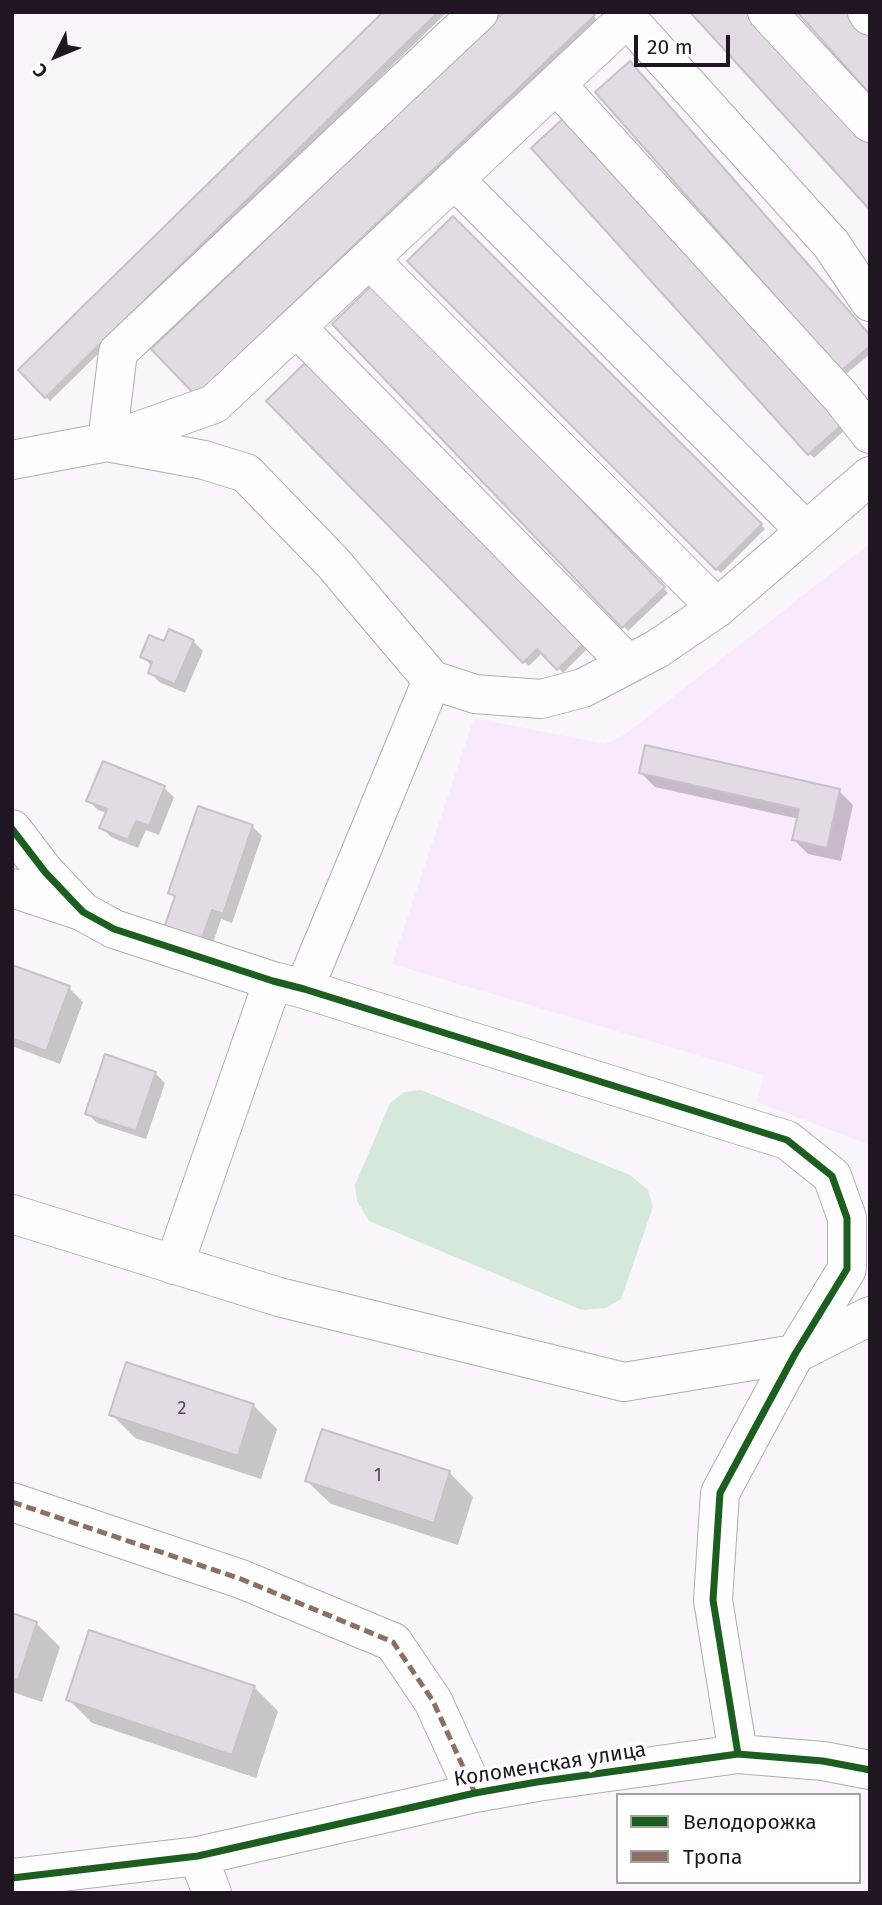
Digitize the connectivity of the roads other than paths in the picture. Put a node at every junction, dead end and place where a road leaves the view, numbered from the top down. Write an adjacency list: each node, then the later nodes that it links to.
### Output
1 (479, 12): 11 (street)
2 (767, 12): 5 (street)
3 (627, 15): 4 (street); 8 (street)
4 (556, 84): 6 (street); 10 (street)
5 (870, 123)
6 (454, 179): 7 (street); 14 (street)
7 (369, 259): 9 (street); 15 (street)
8 (870, 302)
9 (296, 327): 11 (street); 16 (street)
10 (870, 435)
11 (107, 442): 12 (street); 17 (street)
12 (12, 460)
13 (870, 476): 14 (street)
14 (805, 530): 15 (street)
15 (716, 608): 16 (street)
16 (628, 664): 17 (street)
17 (432, 680): 21 (street)
18 (12, 829): 20 (street)
19 (12, 888): 20 (street)
20 (83, 912): 21 (street)
21 (288, 985): 23 (street); 25 (street)
22 (12, 1214): 23 (street)
23 (174, 1265): 25 (street)
24 (870, 1316): 25 (street)
25 (795, 1354): 27 (street)
26 (12, 1502): 29 (street)
27 (738, 1754): 28 (street, Коломенская улица); 29 (street, Коломенская улица)
28 (870, 1770)
29 (475, 1793): 30 (street, Коломенская улица)
30 (198, 1856): 31 (street, Коломенская улица); 32 (street)
31 (12, 1878)
32 (212, 1893)

